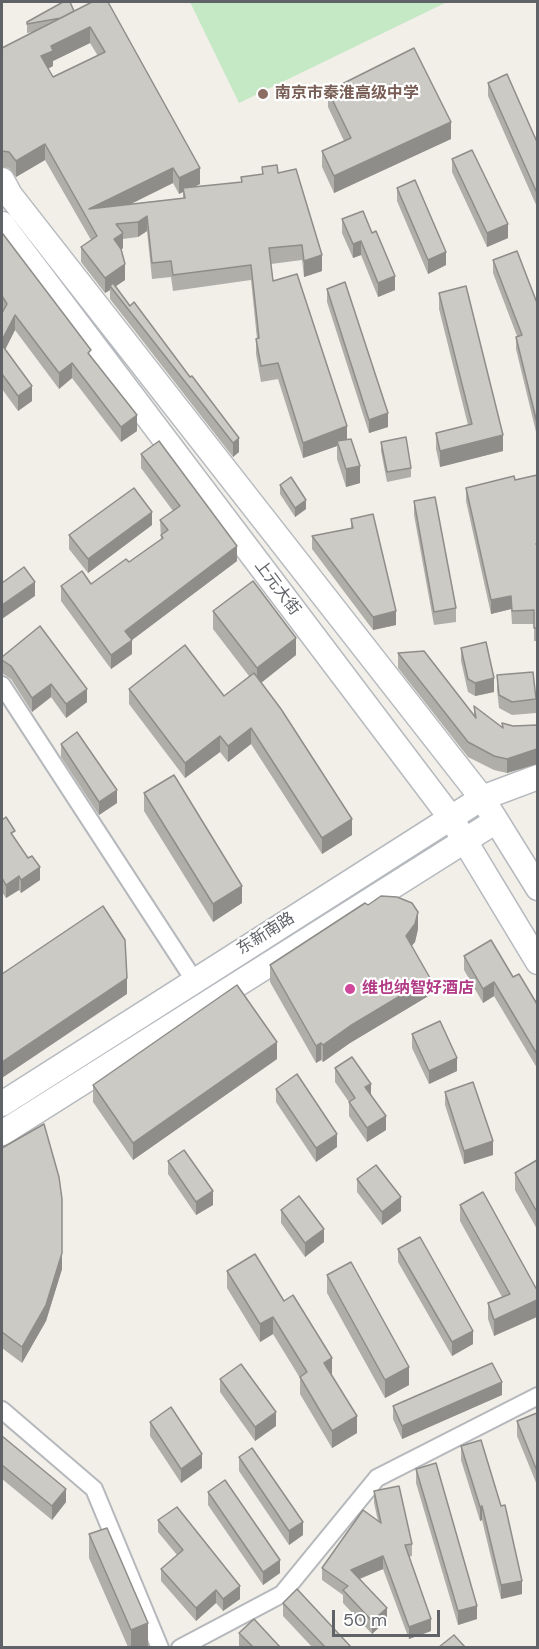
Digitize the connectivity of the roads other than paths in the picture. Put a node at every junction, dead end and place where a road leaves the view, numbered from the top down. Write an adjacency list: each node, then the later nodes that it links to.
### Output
1 (4, 192): 5 (main road, 上元大街)
2 (2, 224): 6 (main road, 上元大街)
3 (2, 685): 11 (street)
4 (537, 777): 5 (main road, 东新南路)
5 (482, 798): 6 (main road, 东新南路); 7 (main road, 上元大街)
6 (452, 818): 8 (main road, 上元大街); 11 (main road, 东新南路)
7 (496, 821): 8 (main road, 东新南路); 9 (main road, 上元大街)
8 (465, 840): 10 (main road, 上元大街); 13 (main road, 东新南路)
9 (537, 888)
10 (537, 962)
11 (194, 980): 12 (main road, 东新南路)
12 (2, 1104)
13 (2, 1133)
14 (537, 1396): 17 (street)
15 (2, 1410): 16 (street)
16 (160, 1647)
17 (180, 1647)

